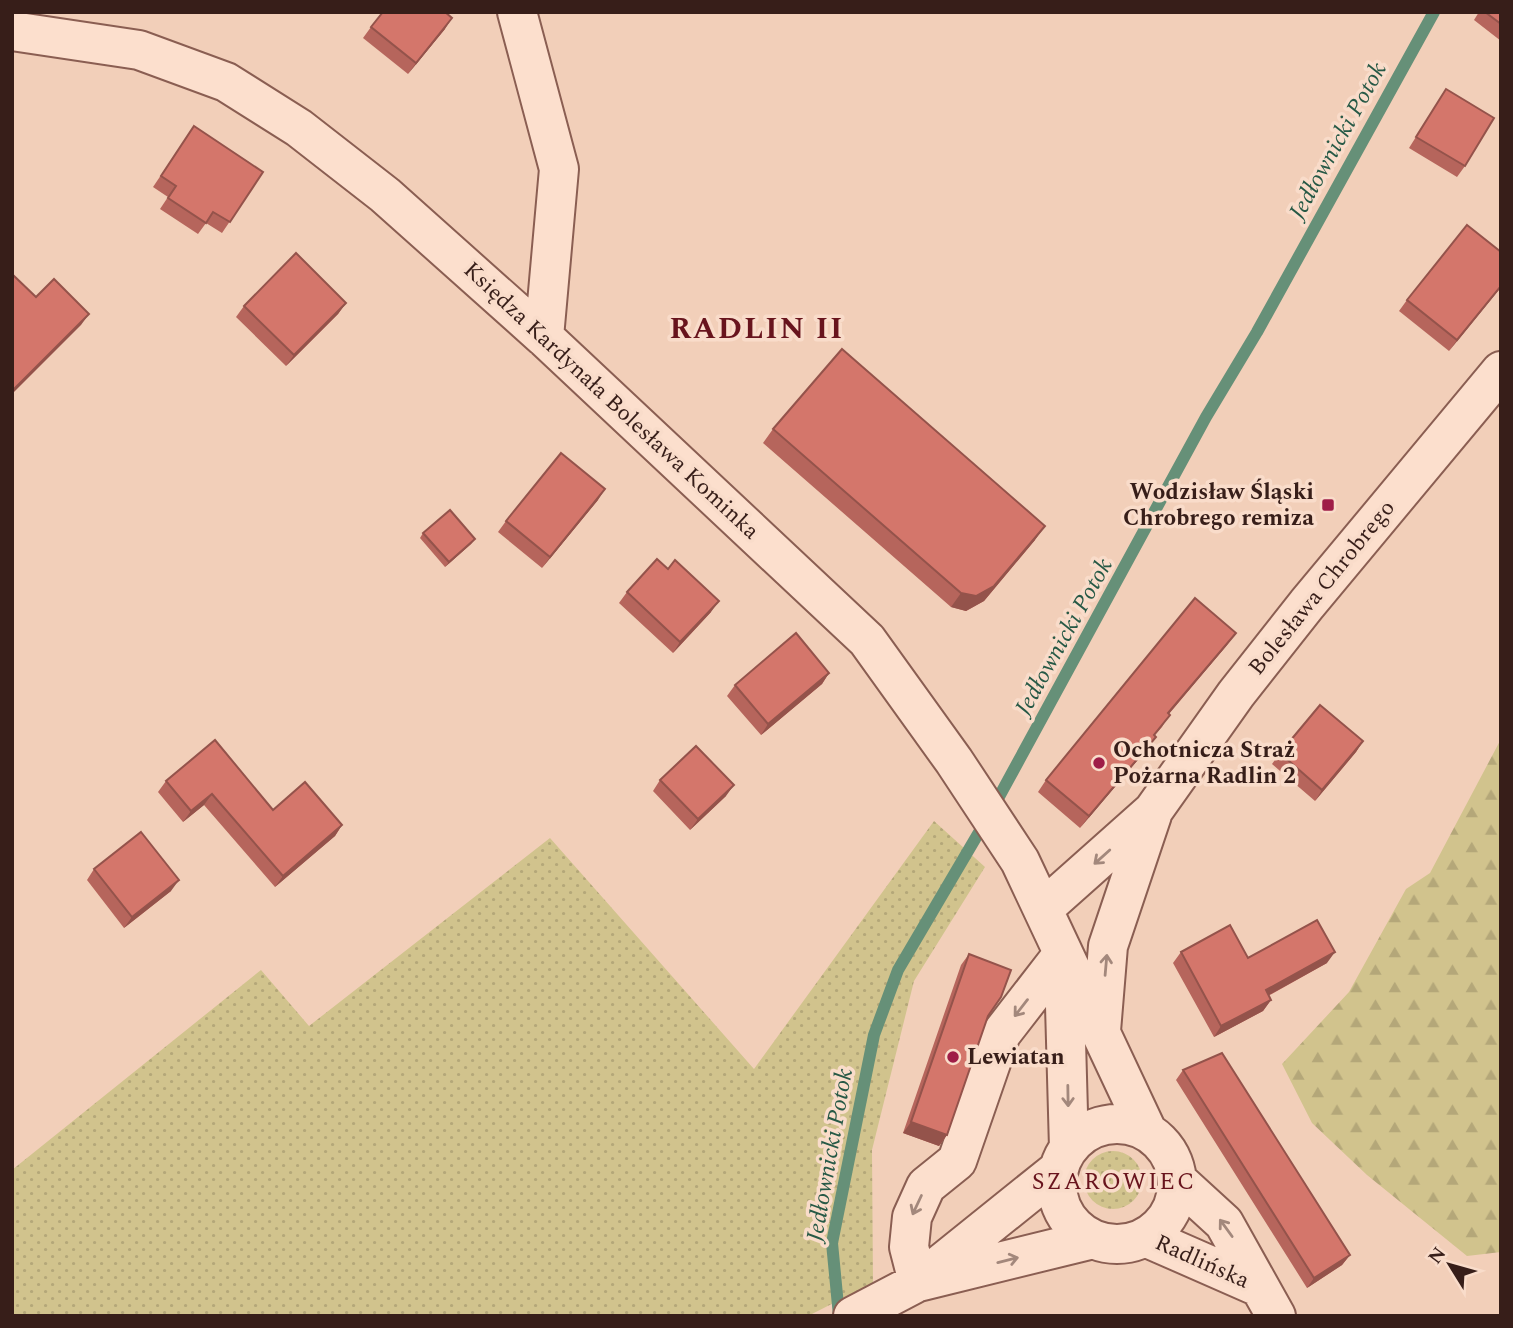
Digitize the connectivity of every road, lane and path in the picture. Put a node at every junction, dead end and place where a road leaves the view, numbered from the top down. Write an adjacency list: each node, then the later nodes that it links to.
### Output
1 (517, 12): 3 (street)
2 (12, 31): 3 (street, Księdza Kardynała Bolesława Kominka)
3 (544, 337): 6 (street, Księdza Kardynała Bolesława Kominka)
4 (1501, 372): 5 (street, Bolesława Chrobrego)
5 (1153, 811): 6 (street, Bolesława Chrobrego, one-way to 6); 8 (street, Bolesława Chrobrego, one-way to 5)
6 (1044, 908): 7 (street, Księdza Kardynała Bolesława Kominka)
7 (1063, 954): 8 (street, Księdza Kardynała Bolesława Kominka); 10 (street, Księdza Kardynała Bolesława Kominka, one-way to 10); 14 (street, one-way to 14)
8 (1100, 1033): 9 (street, Księdza Kardynała Bolesława Kominka)
9 (1147, 1131): 10 (street); 11 (street)
10 (1064, 1159): 13 (street); 14 (street)
11 (1177, 1180): 12 (street); 15 (street, Radlińska, one-way to 11)
12 (1145, 1237): 13 (street); 15 (street, Radlińska)
13 (1093, 1239): 14 (street, one-way to 13)
14 (918, 1282): 16 (street)
15 (1267, 1302)
16 (865, 1308)

